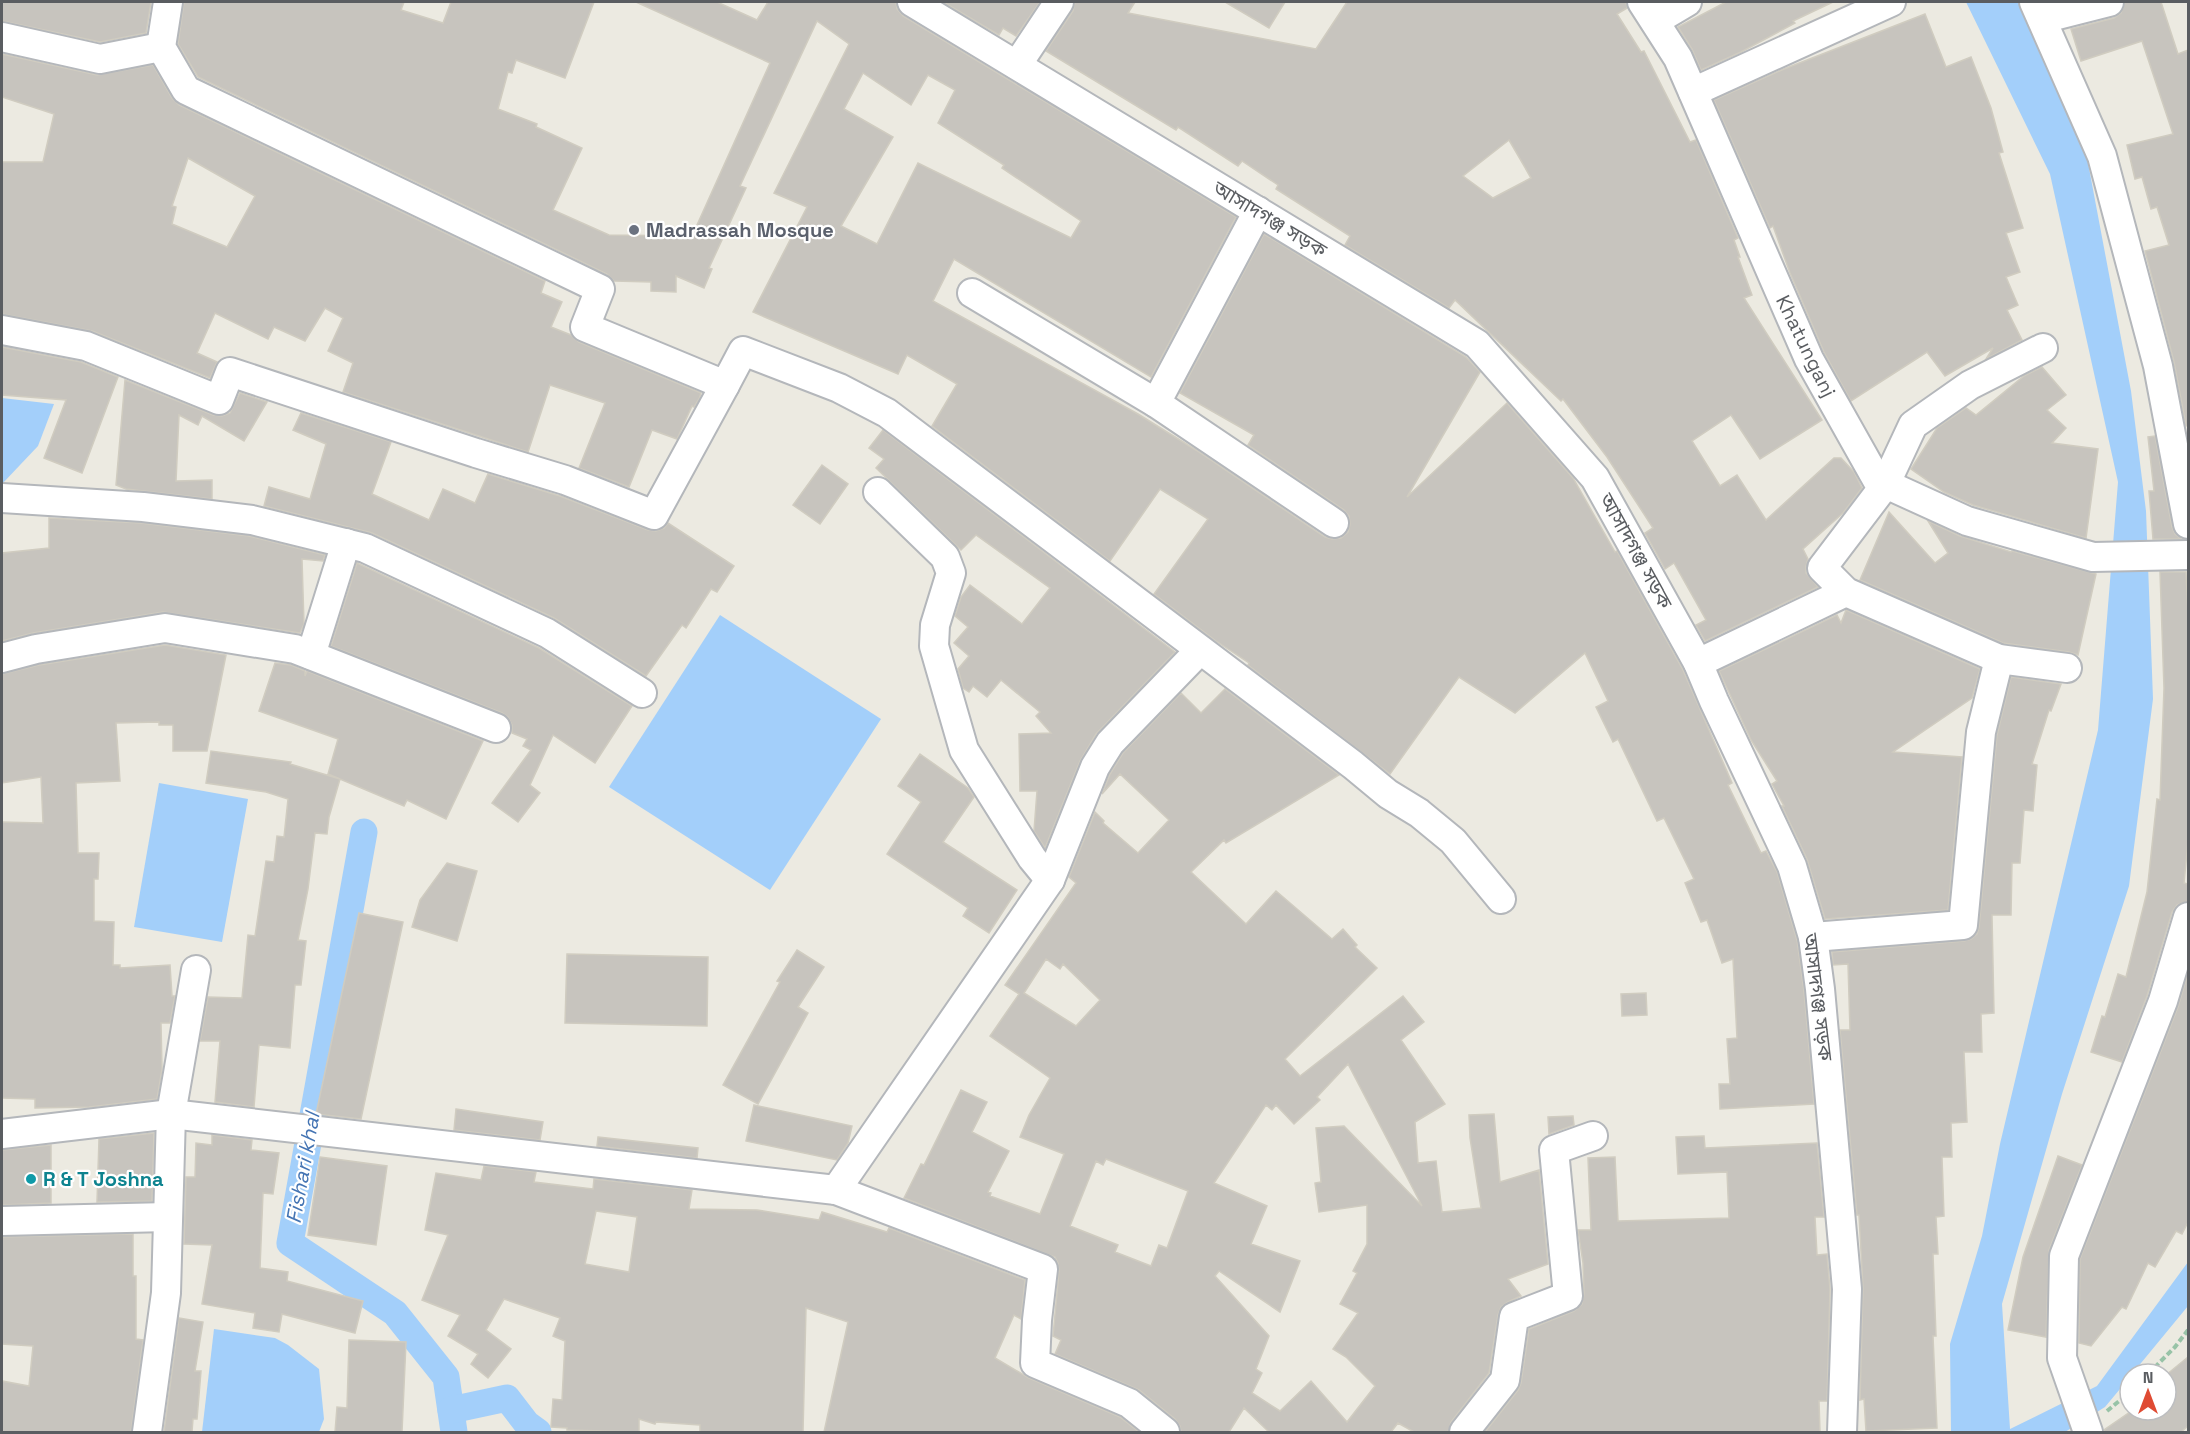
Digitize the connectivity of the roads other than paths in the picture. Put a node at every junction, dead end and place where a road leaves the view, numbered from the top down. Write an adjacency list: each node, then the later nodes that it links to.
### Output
1 (168, 2): 10 (street)
2 (912, 2): 11 (street, আসাদগঞ্জ সড়ক)
3 (1059, 2): 11 (street)
4 (1688, 2): 8 (street)
5 (1891, 2): 12 (street)
6 (2109, 2): 7 (street)
7 (2038, 10): 23 (street)
8 (1648, 11): 12 (street, Khatunganj)
9 (2, 37): 10 (street)
10 (161, 47): 17 (street)
11 (1017, 65): 13 (street, আসাদগঞ্জ সড়ক)
12 (1693, 92): 19 (street, Khatunganj)
13 (1258, 211): 18 (street); 31 (street, আসাদগঞ্জ সড়ক)
14 (972, 293): 18 (street)
15 (2, 330): 17 (street)
16 (2043, 348): 19 (street)
17 (725, 385): 27 (street)
18 (1156, 403): 22 (street)
19 (1885, 485): 25 (street, Khatunganj); 26 (street)
20 (878, 492): 35 (street)
21 (2, 498): 24 (street)
22 (1334, 523)
23 (2188, 524)
24 (346, 543): 28 (street); 33 (street)
25 (2181, 555)
26 (1846, 592): 30 (street); 31 (street)
27 (1200, 650): 35 (street); 36 (street)
28 (312, 655): 29 (street); 34 (street)
29 (2, 658)
30 (1999, 659): 32 (street); 38 (street)
31 (1698, 663): 38 (street, আসাদগঞ্জ সড়ক)
32 (2067, 668)
33 (642, 693)
34 (496, 728)
35 (1050, 880): 43 (street)
36 (1501, 899)
37 (2188, 917): 46 (street)
38 (1813, 937): 50 (street, আসাদগঞ্জ সড়ক)
39 (195, 970): 40 (street)
40 (171, 1114): 41 (street); 43 (street); 44 (street)
41 (2, 1134)
42 (1593, 1136): 49 (street)
43 (836, 1190): 48 (street)
44 (168, 1217): 45 (street); 47 (street)
45 (2, 1221)
46 (2087, 1429)
47 (147, 1432)
48 (1165, 1432)
49 (1464, 1432)
50 (1842, 1432)

